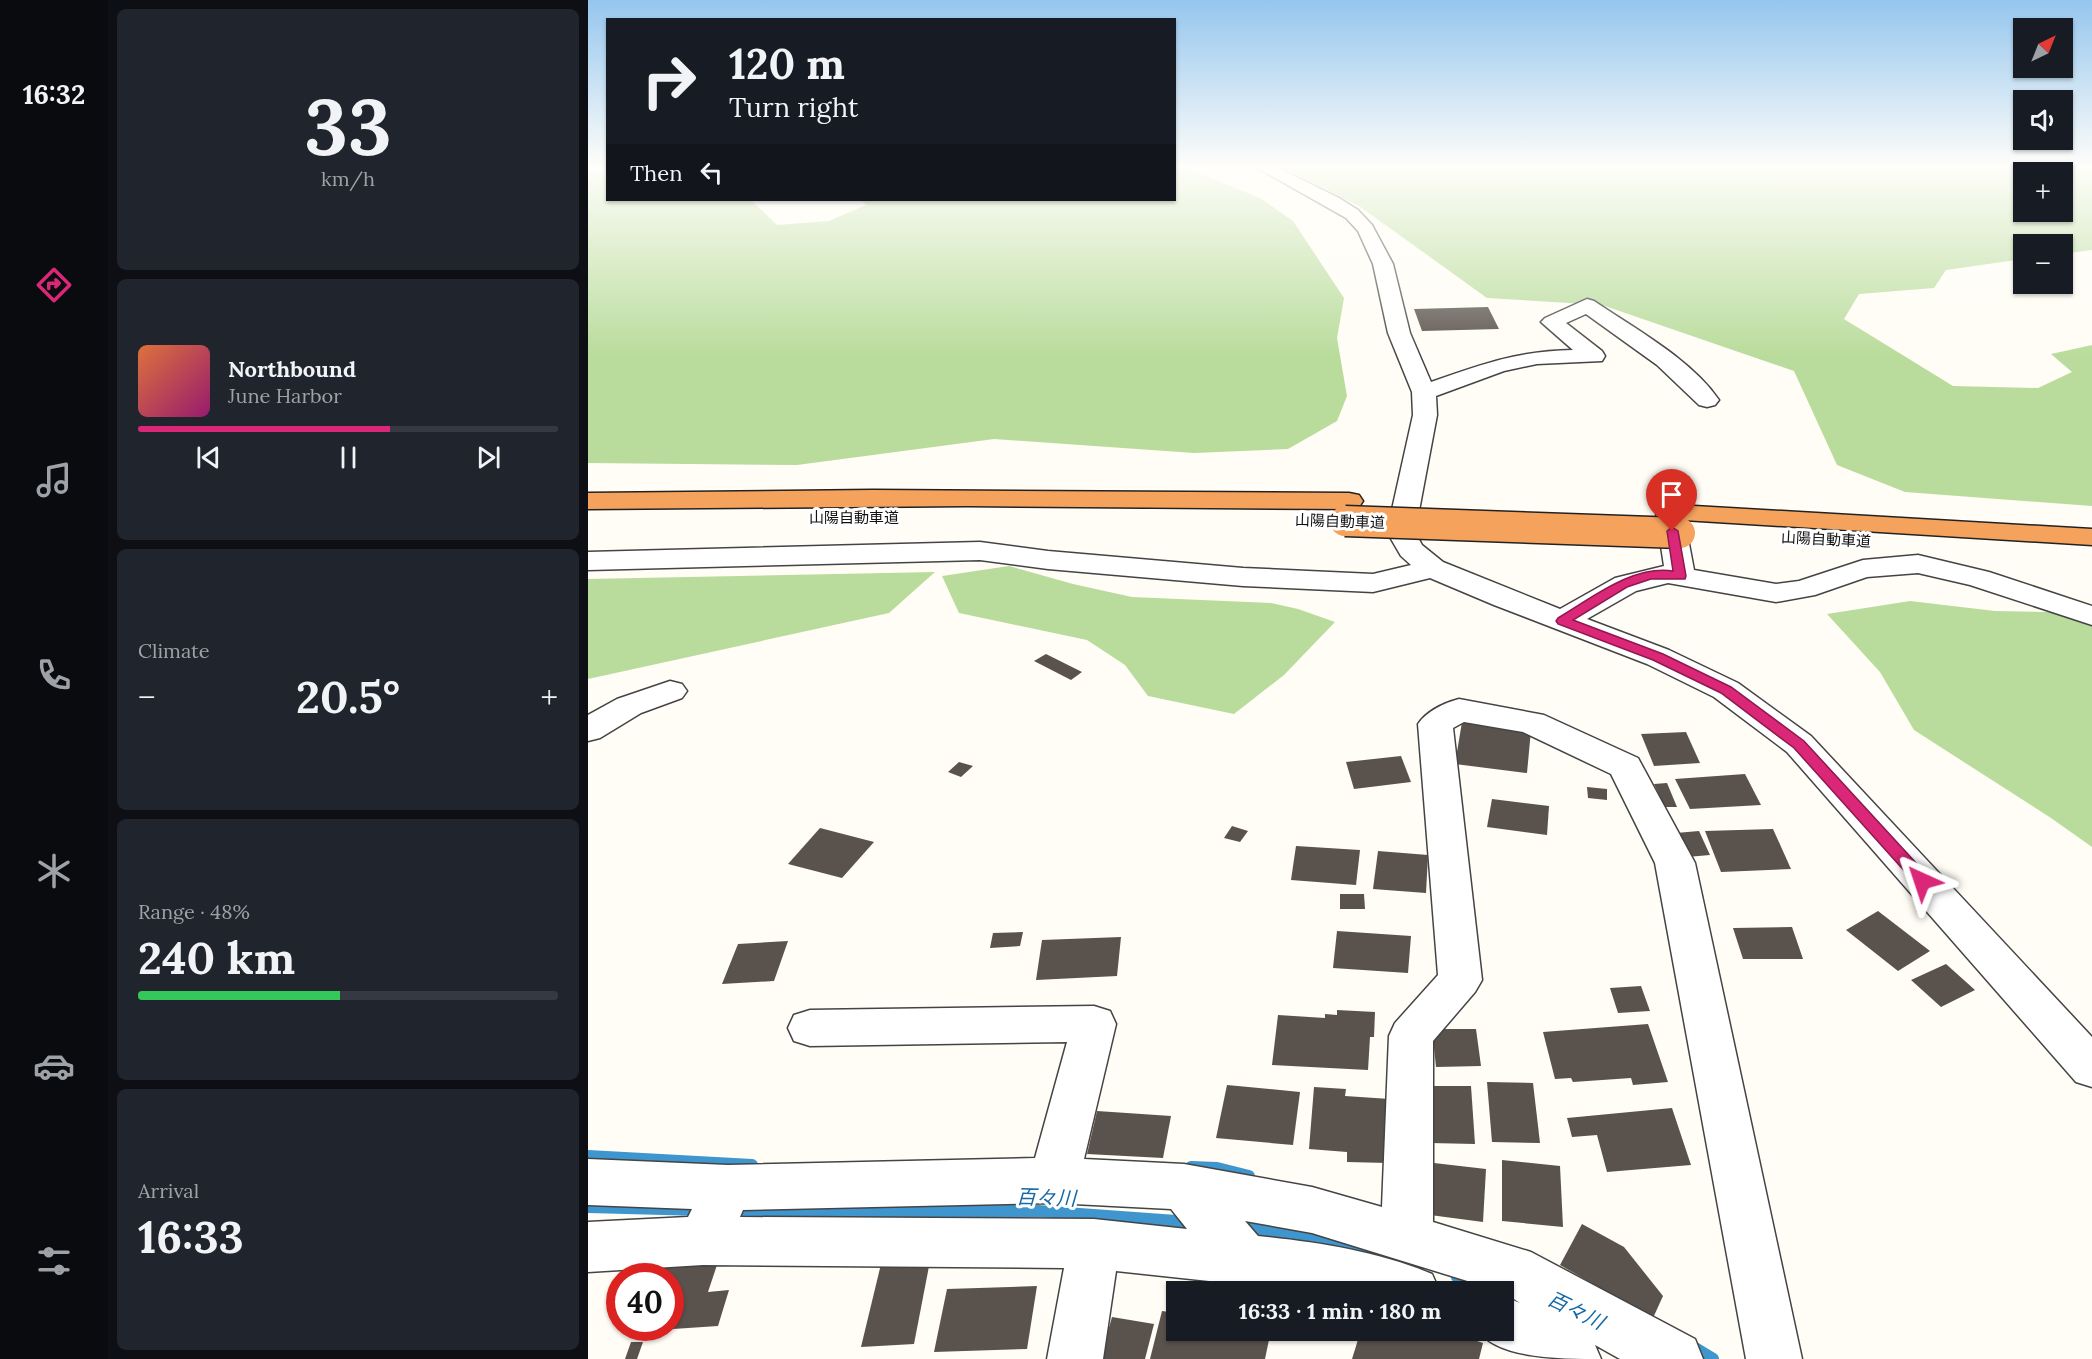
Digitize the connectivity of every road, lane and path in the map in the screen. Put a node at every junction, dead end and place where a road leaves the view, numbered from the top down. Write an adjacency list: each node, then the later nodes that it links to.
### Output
1 (1365, 229): 2 (street)
2 (1424, 392): 3 (street); 12 (street)
3 (1707, 400)
4 (1665, 486): 13 (street)
5 (588, 501): 6 (highway, 山陽自動車道)
6 (1347, 511): 7 (highway, 山陽自動車道); 8 (highway, 山陽自動車道, bridge)
7 (588, 520)
8 (1679, 523): 9 (highway, 山陽自動車道); 10 (highway, 山陽自動車道)
9 (2092, 537)
10 (2092, 556)
11 (588, 561): 12 (street)
12 (1433, 568): 15 (street)
13 (1680, 576): 14 (street); 15 (street)
14 (2092, 616)
15 (1563, 621): 19 (street)
16 (670, 691): 17 (street)
17 (588, 730)
18 (810, 1028): 20 (street)
19 (2092, 1068)
20 (1058, 1166): 22 (street); 23 (street)
21 (588, 1182): 22 (street)
22 (728, 1188): 25 (street)
23 (1190, 1193): 24 (street); 28 (street)
24 (1407, 1224): 33 (street); 34 (street)
25 (703, 1241): 26 (street); 27 (street)
26 (1094, 1244): 28 (street); 31 (street)
27 (588, 1247)
28 (1241, 1255): 29 (street)
29 (1371, 1281)
30 (1514, 1329): 32 (street)
31 (1075, 1359)
32 (1573, 1359)
33 (1675, 1359)
34 (1774, 1359)

